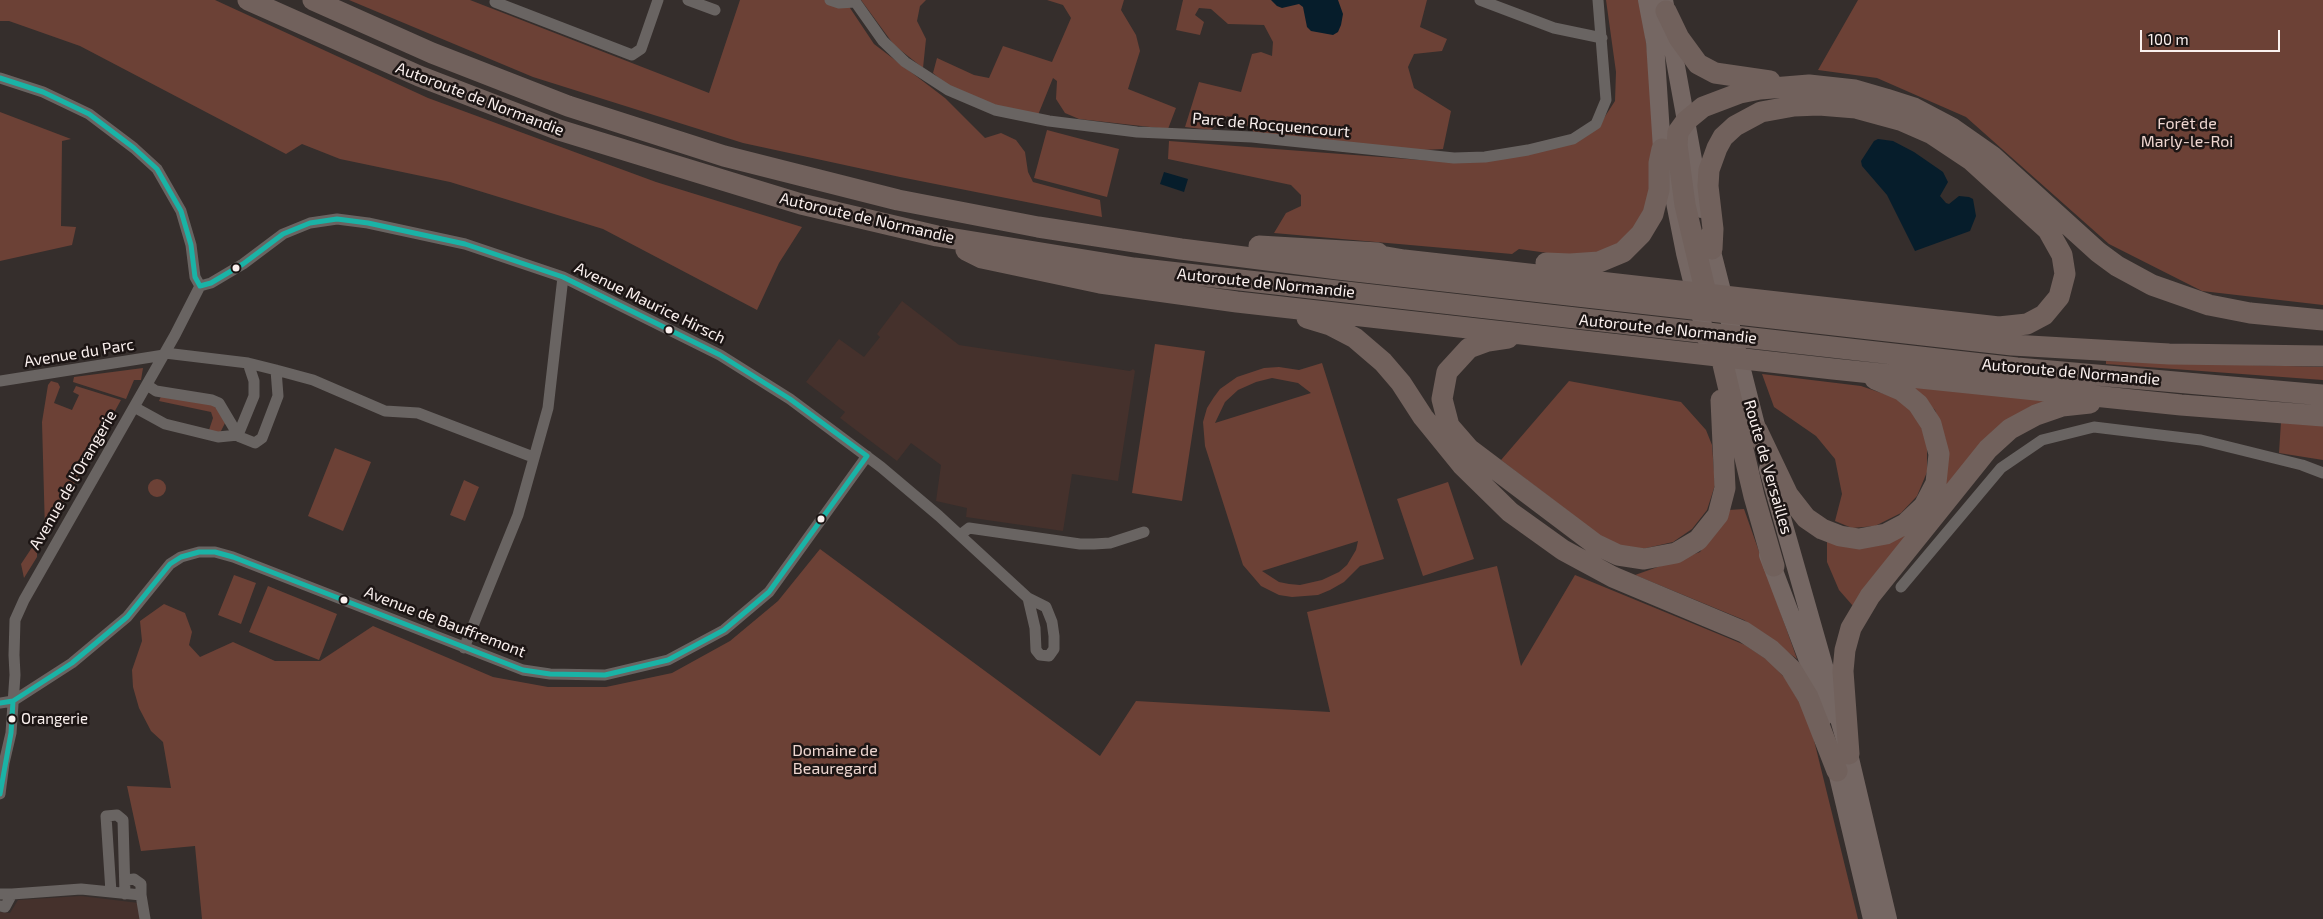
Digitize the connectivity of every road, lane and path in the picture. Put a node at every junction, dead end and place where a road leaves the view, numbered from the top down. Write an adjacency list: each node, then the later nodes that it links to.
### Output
1 (248, 0): 18 (highway, Autoroute de Normandie)
2 (313, 0): 19 (highway, Autoroute de Normandie)
3 (658, 0): 9 (street)
4 (688, 0): 12 (street)
5 (830, 0): 10 (street)
6 (1480, 0): 13 (street)
7 (1598, 0): 13 (street, Parc de Rocquencourt)
8 (1647, 0): 17 (main road)
9 (494, 1)
10 (855, 1): 13 (street, Parc de Rocquencourt)
11 (1665, 5): 15 (highway); 16 (main road)
12 (715, 10)
13 (1602, 38)
14 (0, 78): 23 (street)
15 (1792, 86): 16 (highway); 25 (highway)
16 (1686, 120): 21 (highway)
17 (1662, 149): 20 (highway); 21 (main road)
18 (937, 236): 24 (highway); 35 (highway, Autoroute de Normandie)
19 (1181, 249): 20 (highway); 28 (highway, Autoroute de Normandie)
20 (1363, 253): 21 (highway)
21 (1703, 257): 34 (highway)
22 (563, 277): 23 (street, Avenue Maurice Hirsch); 41 (street, Avenue Maurice Hirsch); 42 (street)
23 (200, 286): 27 (street, Avenue de l'Orangerie)
24 (1237, 302): 26 (highway); 53 (highway)
25 (2323, 320)
26 (1554, 336): 30 (highway); 34 (highway)
27 (164, 354): 29 (street, Avenue du Parc); 32 (street, Avenue du Parc); 33 (street, Avenue de l'Orangerie)
28 (2323, 356)
29 (248, 364): 31 (street, Avenue du Parc); 40 (street)
30 (1833, 369): 36 (highway); 39 (highway)
31 (276, 370): 40 (street); 42 (street, Avenue du Parc)
32 (0, 381)
33 (146, 385): 37 (street, Avenue de l'Orangerie); 40 (street)
34 (1729, 389): 39 (main road, Route de Versailles); 46 (highway)
35 (2323, 395)
36 (2181, 404): 38 (highway); 52 (highway)
37 (134, 407): 40 (street); 50 (street, Avenue de l'Orangerie)
38 (2323, 416)
39 (1757, 430): 52 (main road, Route de Versailles)
40 (238, 434)
41 (867, 456): 45 (street, Avenue Maurice Hirsch); 49 (street, Avenue de Bauffremont)
42 (533, 458): 49 (street)
43 (2323, 474): 47 (street)
44 (1144, 532): 45 (street)
45 (960, 535): 48 (street, Avenue Maurice Hirsch)
46 (1774, 566): 53 (main road)
47 (1901, 586)
48 (1028, 598)
49 (464, 648): 50 (street, Avenue de Bauffremont)
50 (14, 701): 51 (street); 54 (street, Avenue de l'Orangerie)
51 (0, 703)
52 (1849, 754): 63 (main road, Route de Versailles)
53 (1837, 771): 62 (main road)
54 (0, 794)
55 (126, 880): 56 (street); 58 (street); 59 (street)
56 (110, 892): 57 (street); 58 (street)
57 (6, 894): 60 (street)
58 (125, 894): 59 (street)
59 (141, 895): 61 (street)
60 (0, 906)
61 (145, 919)
62 (1872, 919)
63 (1888, 919)

